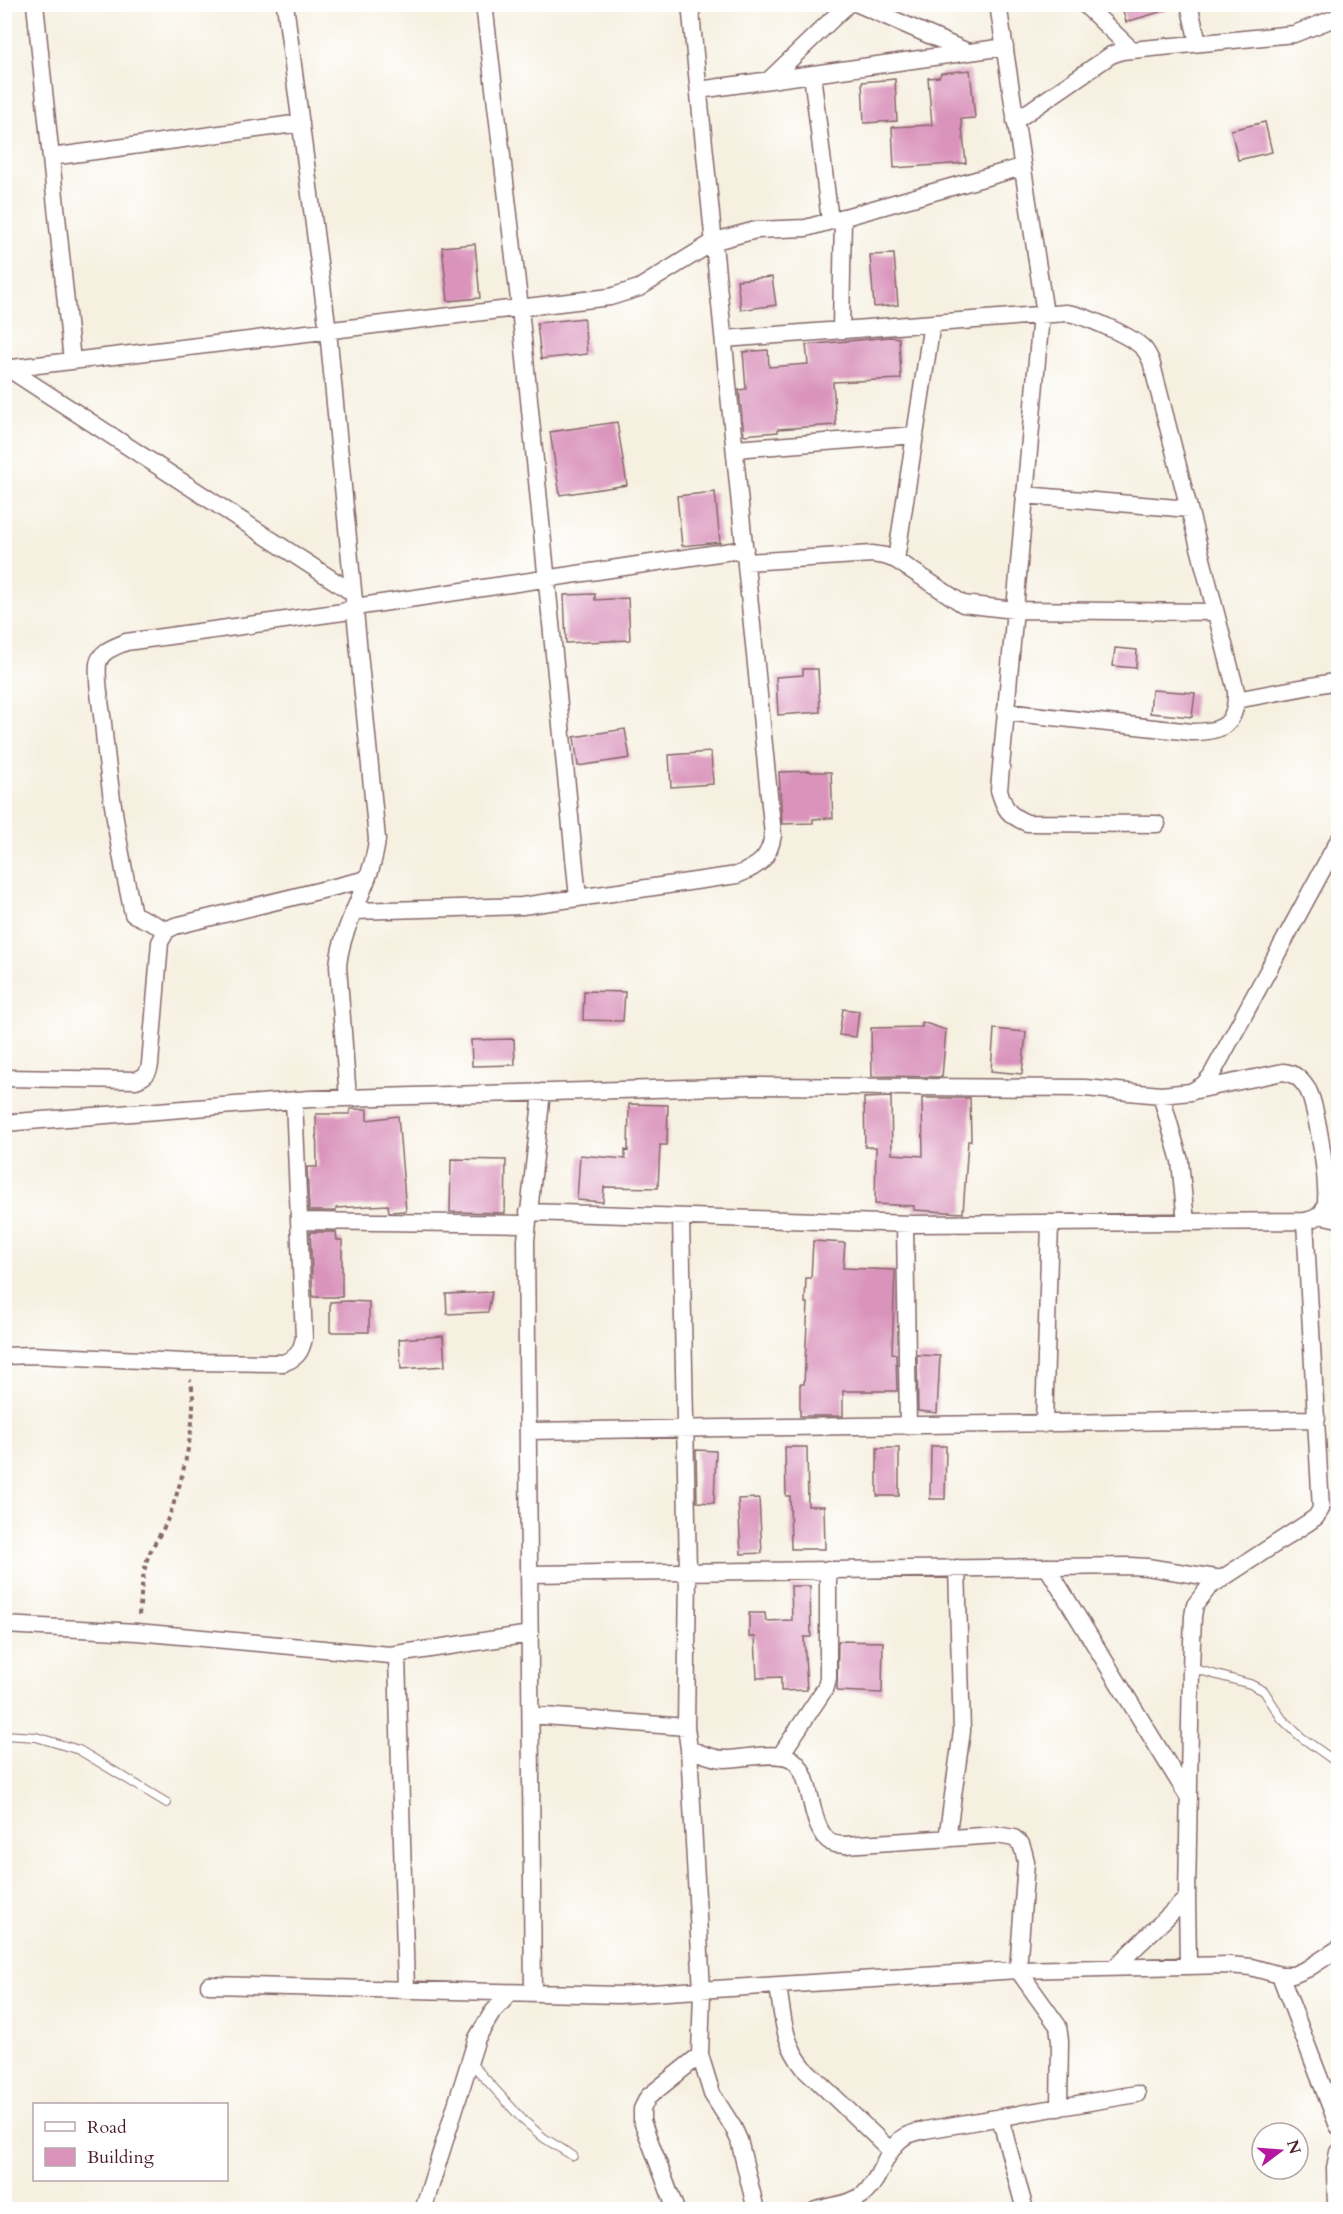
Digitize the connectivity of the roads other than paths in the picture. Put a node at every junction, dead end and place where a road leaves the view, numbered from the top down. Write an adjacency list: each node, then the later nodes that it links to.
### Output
1 (35, 4): 20 (street)
2 (285, 4): 19 (street)
3 (484, 4): 24 (street)
4 (690, 4): 17 (street)
5 (848, 4): 16 (street)
6 (858, 4): 14 (street)
7 (998, 4): 12 (street)
8 (1084, 4): 13 (street)
9 (1189, 4): 11 (street)
10 (1338, 16): 11 (street)
11 (1198, 43): 13 (street)
12 (1005, 47): 14 (street); 18 (street)
13 (1131, 49): 18 (street)
14 (969, 52): 15 (street)
15 (812, 74): 16 (street); 22 (street)
16 (769, 80): 17 (street)
17 (699, 90): 23 (street)
18 (1015, 121): 21 (street)
19 (300, 123): 20 (street); 28 (street)
20 (51, 157): 30 (street)
21 (1022, 167): 22 (street); 25 (street)
22 (837, 219): 23 (street); 27 (street)
23 (715, 241): 24 (street); 29 (street)
24 (520, 308): 28 (street); 38 (street)
25 (1043, 314): 26 (street); 34 (street); 35 (street)
26 (932, 323): 27 (street); 32 (street)
27 (841, 330): 29 (street)
28 (328, 331): 30 (street); 39 (street)
29 (724, 339): 33 (street)
30 (72, 361): 31 (street)
31 (7, 369): 39 (street)
32 (915, 435): 33 (street); 37 (street)
33 (735, 449): 36 (street)
34 (1024, 495): 35 (street); 40 (street)
35 (1189, 509): 41 (street)
36 (746, 555): 37 (street); 38 (street); 48 (street)
37 (896, 560): 40 (street)
38 (547, 578): 39 (street); 48 (street)
39 (354, 600): 47 (street); 50 (street)
40 (1014, 610): 41 (street); 44 (street)
41 (1215, 612): 43 (street)
42 (1338, 681): 43 (street)
43 (1236, 700): 44 (street)
44 (1005, 712): 45 (street)
45 (1157, 824)
46 (1338, 841): 53 (street)
47 (367, 879): 49 (street); 50 (street)
48 (578, 898): 49 (street)
49 (354, 911): 55 (street)
50 (167, 930): 51 (street)
51 (4, 1078)
52 (542, 1092): 54 (street); 55 (street); 59 (street)
53 (1191, 1092): 54 (street); 60 (street)
54 (1161, 1095): 63 (street)
55 (348, 1098): 56 (street)
56 (294, 1100): 57 (street); 62 (street)
57 (4, 1124)
58 (681, 1217): 59 (street); 65 (street); 70 (street)
59 (527, 1218): 62 (street); 71 (street)
60 (1312, 1218): 61 (street); 63 (street); 67 (street)
61 (1338, 1219)
62 (300, 1221): 66 (street)
63 (1185, 1222): 64 (street)
64 (1050, 1223): 65 (street); 68 (street)
65 (905, 1224): 69 (street)
66 (4, 1356)
67 (1317, 1419): 68 (street); 77 (street)
68 (1044, 1424): 69 (street)
69 (908, 1426): 70 (street)
70 (684, 1428): 71 (street); 75 (street)
71 (528, 1431): 76 (street)
72 (1047, 1567): 73 (street); 77 (street); 88 (street)
73 (957, 1568): 74 (street); 90 (street)
74 (828, 1569): 75 (street); 86 (street)
75 (688, 1572): 76 (street); 83 (street)
76 (529, 1574): 79 (street)
77 (1222, 1579): 81 (street)
78 (4, 1625): 80 (street)
79 (530, 1634): 80 (street); 82 (street)
80 (398, 1655): 99 (street)
81 (1191, 1668): 87 (lane); 88 (street)
82 (531, 1715): 83 (street); 102 (street)
83 (686, 1727): 85 (street)
84 (4, 1735): 89 (lane)
85 (689, 1749): 86 (street); 100 (street)
86 (780, 1756): 90 (street)
87 (1336, 1762)
88 (1189, 1798): 91 (street)
89 (167, 1803)
90 (947, 1839): 95 (street)
91 (1187, 1898): 93 (street); 94 (street)
92 (1338, 1949): 96 (street)
93 (1188, 1965): 94 (street); 96 (street)
94 (1115, 1967): 95 (street)
95 (1018, 1970): 98 (street); 107 (street)
96 (1280, 1975): 106 (street)
97 (209, 1985): 99 (street)
98 (778, 1986): 100 (street); 110 (street)
99 (406, 1990): 101 (street)
100 (702, 1991): 102 (street); 103 (street)
101 (510, 1993): 102 (street); 104 (street)
102 (533, 1993)
103 (700, 2055): 114 (street); 115 (street)
104 (470, 2061): 112 (lane); 113 (street)
105 (1137, 2094): 107 (street)
106 (1333, 2104): 109 (street)
107 (1059, 2108): 108 (street)
108 (1000, 2117): 110 (street); 117 (street)
109 (1338, 2126)
110 (891, 2151): 116 (street)
111 (1338, 2152): 118 (street)
112 (573, 2156)
113 (423, 2210)
114 (676, 2210)
115 (756, 2210)
116 (816, 2210)
117 (1026, 2210)
118 (1336, 2210)

